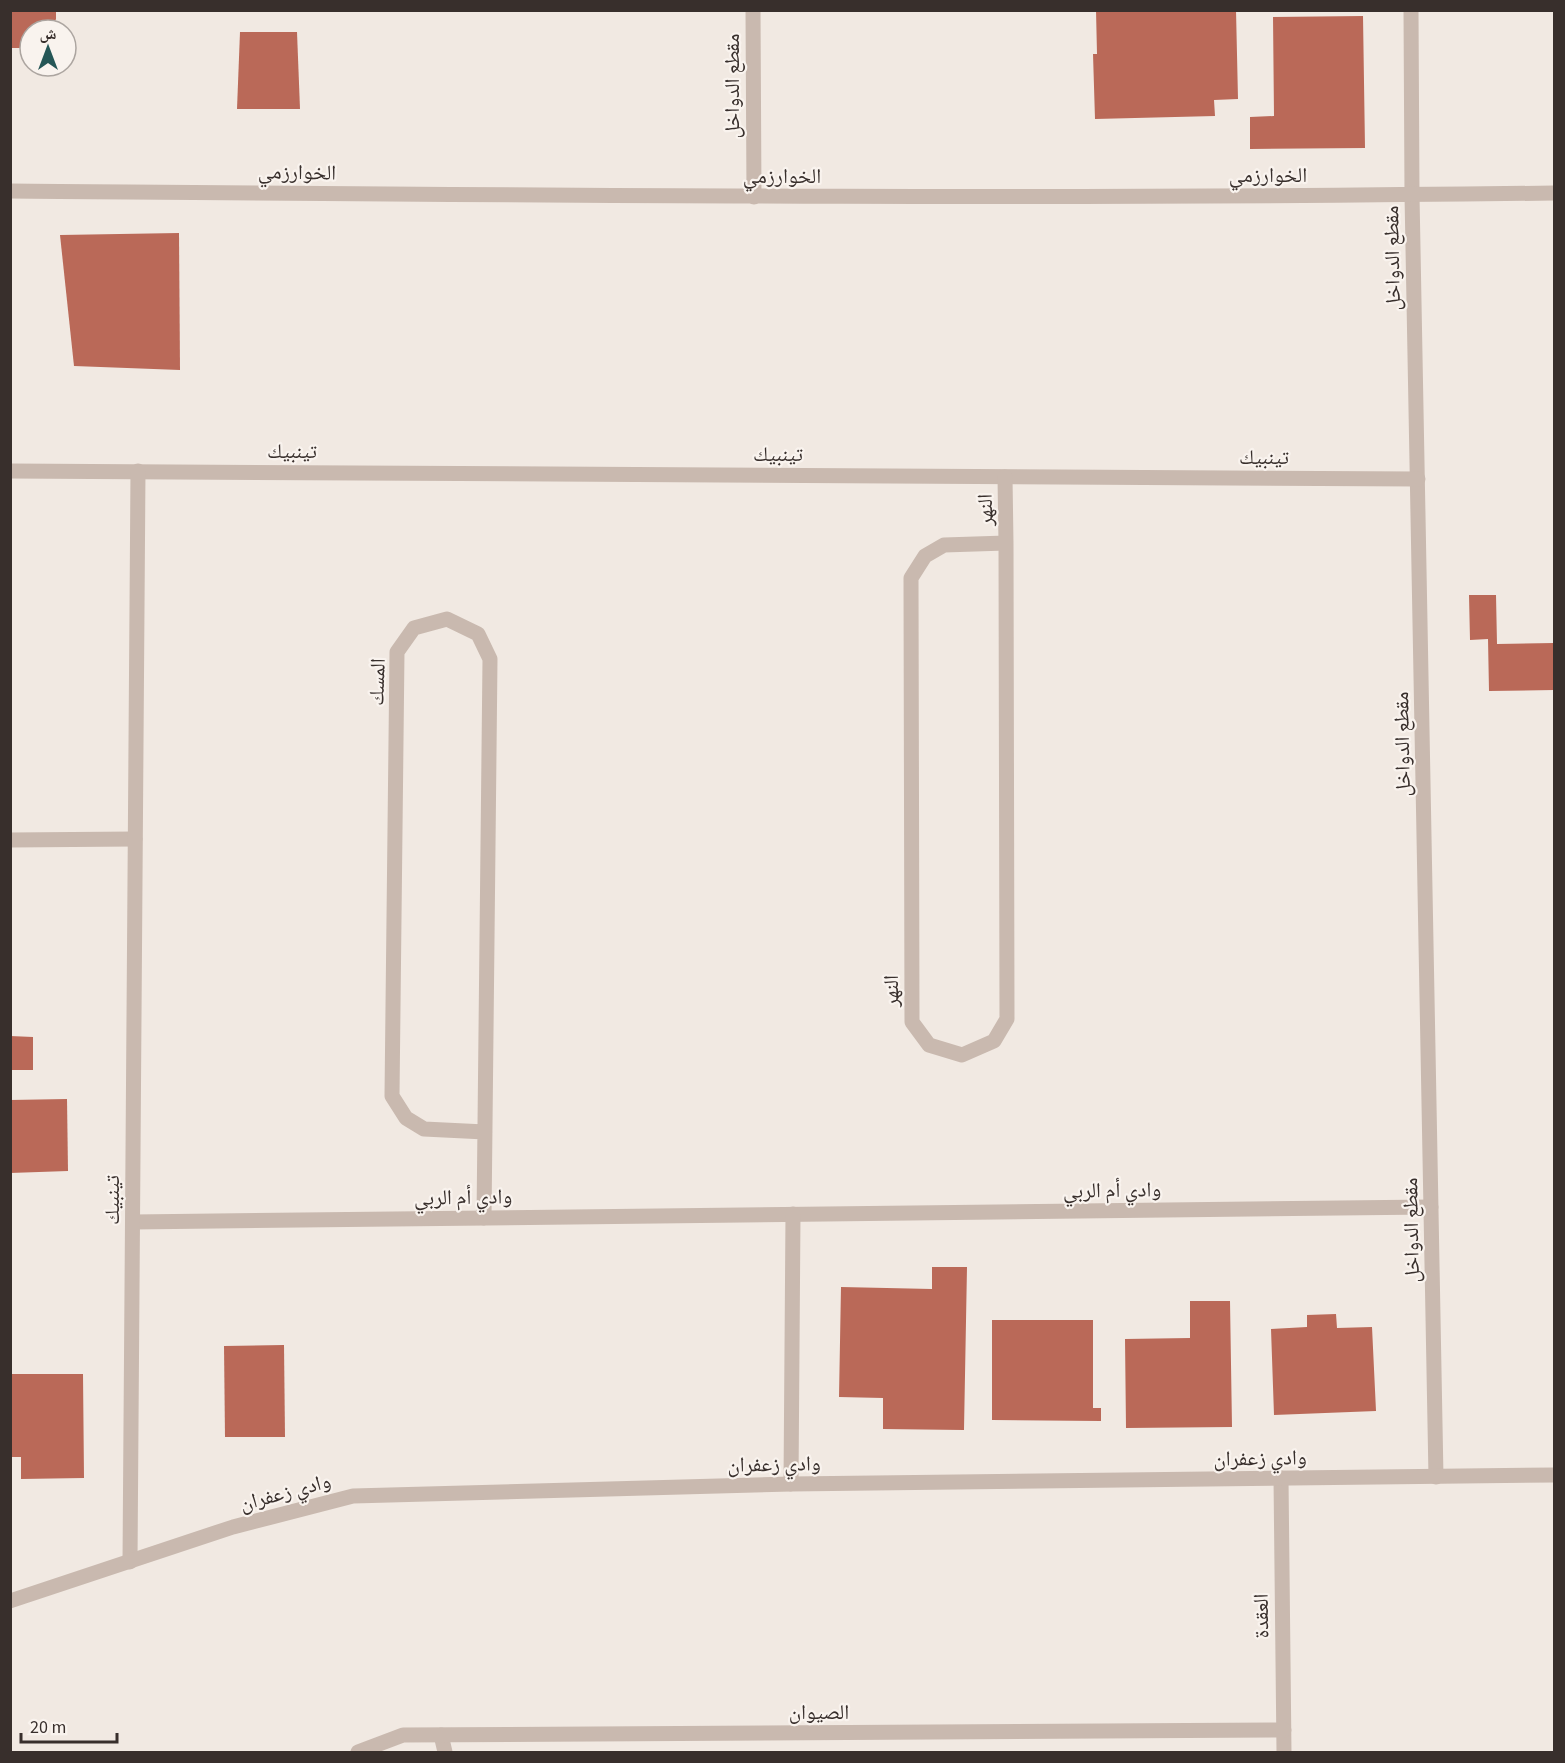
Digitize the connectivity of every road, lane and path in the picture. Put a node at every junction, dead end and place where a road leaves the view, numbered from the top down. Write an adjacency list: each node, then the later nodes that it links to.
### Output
1 (753, 10): 6 (street, مقطع الدواخل)
2 (1411, 10): 5 (street, مقطع الدواخل)
3 (10, 191): 6 (street, الخوارزمي)
4 (1554, 193): 5 (street, الخوارزمي)
5 (1412, 195): 6 (street, الخوارزمي); 10 (street, مقطع الدواخل)
6 (754, 197)
7 (10, 471): 8 (street, تينبيك)
8 (138, 471): 9 (street, تينبيك); 12 (street, تينبيك)
9 (1005, 477): 10 (street, تينبيك); 11 (street, النهر)
10 (1418, 479): 15 (street, مقطع الدواخل)
11 (1006, 543): 11 (street, النهر)
12 (135, 839): 13 (street); 18 (street, تينبيك)
13 (10, 840)
14 (485, 1132): 14 (street, المسك); 17 (street, المسك)
15 (1431, 1207): 16 (street, وادي أم الربي); 20 (street, مقطع الدواخل)
16 (793, 1214): 17 (street, وادي أم الربي); 22 (street)
17 (484, 1218): 18 (street, وادي أم الربي)
18 (133, 1222): 23 (street, تينبيك)
19 (1554, 1475): 20 (street, وادي زعفران)
20 (1436, 1477): 21 (street, وادي زعفران)
21 (1281, 1478): 22 (street, وادي زعفران); 25 (street, العقدة)
22 (791, 1484): 23 (street, وادي زعفران)
23 (130, 1562): 24 (street, وادي زعفران)
24 (10, 1601)
25 (1284, 1730): 26 (street, الصيوان); 29 (street, العقدة)
26 (441, 1735): 27 (street, الصيوان); 28 (street)
27 (358, 1752)
28 (445, 1752)
29 (1284, 1752)

